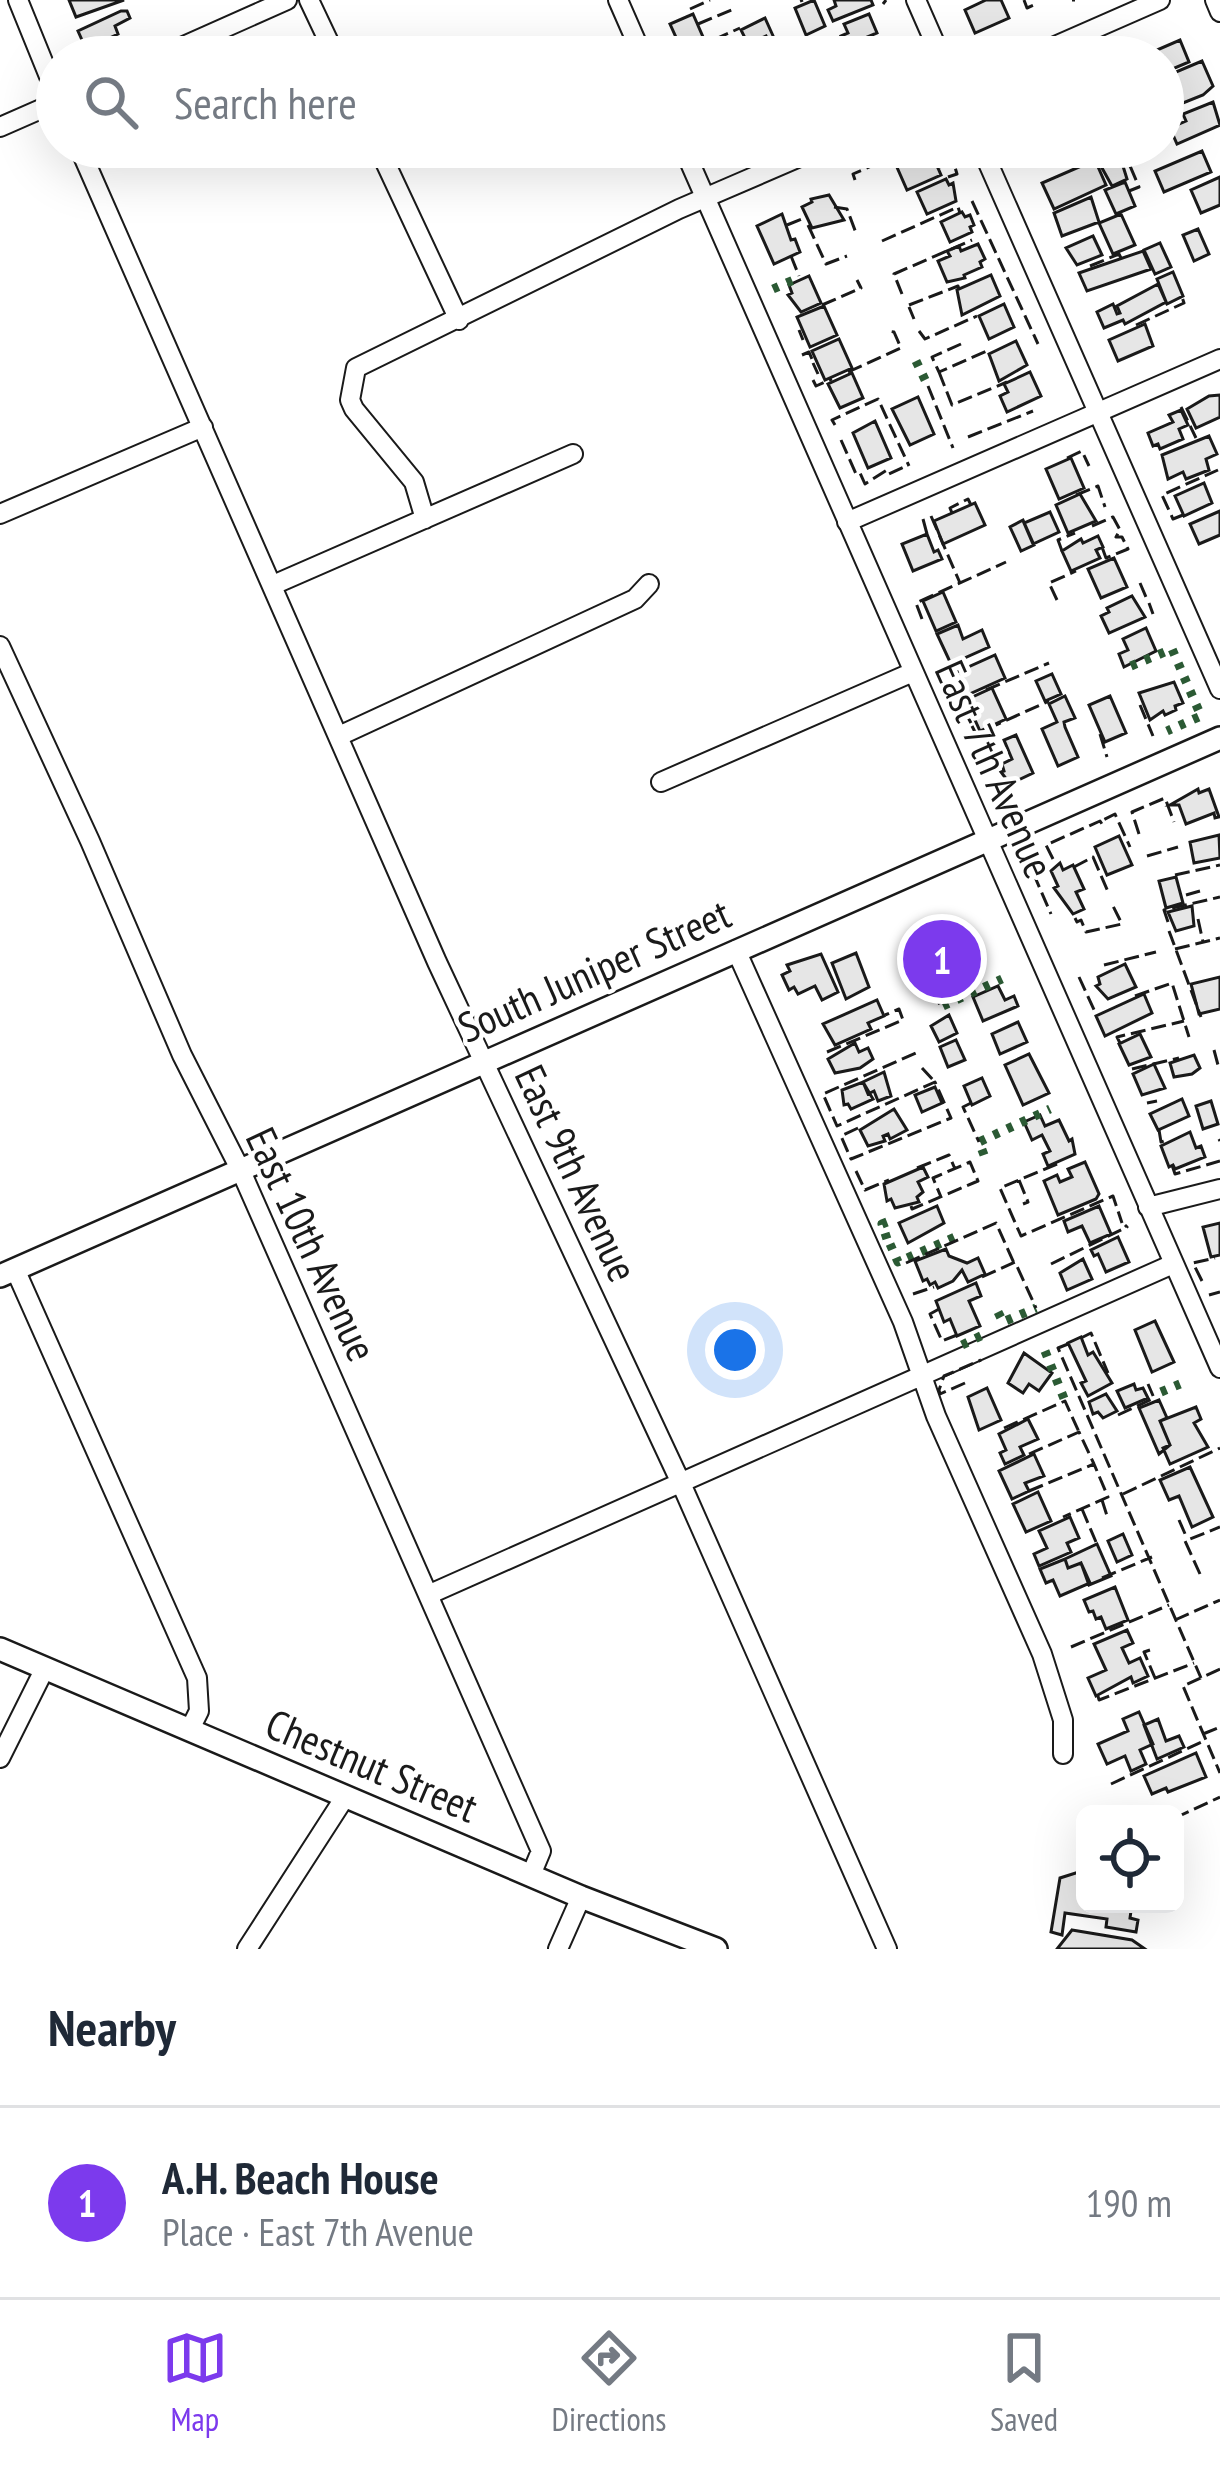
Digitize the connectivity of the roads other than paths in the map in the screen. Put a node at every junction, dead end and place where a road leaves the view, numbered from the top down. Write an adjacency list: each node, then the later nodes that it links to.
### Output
1 (18, 0): 14 (street)
2 (287, 0): 9 (street)
3 (309, 0): 10 (street)
4 (617, 0): 11 (street)
5 (916, 0): 12 (street)
6 (1160, 0): 13 (street)
7 (1215, 0): 8 (street)
8 (1220, 12)
9 (206, 36)
10 (326, 36)
11 (633, 36)
12 (932, 36)
13 (1078, 36)
14 (36, 46)
15 (36, 109): 16 (street)
16 (0, 127)
17 (89, 168): 26 (street, East 9th Avenue)
18 (388, 168): 23 (street)
19 (691, 168): 22 (street, East 7th Avenue)
20 (775, 168): 22 (street)
21 (990, 168): 25 (street)
22 (705, 199): 23 (street); 30 (street, East 7th Avenue)
23 (459, 320): 29 (street)
24 (1220, 358): 25 (street)
25 (1098, 413): 30 (street); 35 (street)
26 (202, 427): 28 (street); 32 (street, East 9th Avenue)
27 (573, 454): 29 (street)
28 (0, 514)
29 (425, 519): 32 (street)
30 (847, 522): 34 (street, East 7th Avenue)
31 (649, 584): 36 (street)
32 (273, 585): 36 (street, East 9th Avenue)
33 (0, 646): 42 (street, East 10th Avenue)
34 (913, 672): 38 (street); 39 (street, East 7th Avenue)
35 (1220, 689)
36 (339, 736): 41 (street, East 9th Avenue)
37 (1220, 737): 39 (main road, South Juniper Street)
38 (661, 782)
39 (987, 839): 40 (main road, South Juniper Street); 44 (street, East 7th Avenue)
40 (736, 950): 41 (main road, South Juniper Street); 48 (street)
41 (486, 1061): 42 (main road, South Juniper Street); 49 (street, East 9th Avenue)
42 (241, 1172): 46 (main road, South Juniper Street); 50 (street, East 10th Avenue)
43 (1220, 1189): 44 (street)
44 (1148, 1207): 45 (street, East 7th Avenue)
45 (1173, 1264): 47 (street, East 7th Avenue); 48 (street)
46 (8, 1272): 53 (street)
47 (1220, 1368)
48 (921, 1376): 49 (street); 54 (street)
49 (680, 1480): 50 (street); 62 (street, East 9th Avenue)
50 (430, 1594): 57 (street, East 10th Avenue)
51 (0, 1649): 52 (main road, Chestnut Street)
52 (45, 1668): 53 (main road, Chestnut Street); 55 (street)
53 (190, 1729): 56 (main road, Chestnut Street)
54 (1063, 1754)
55 (0, 1758)
56 (345, 1798): 57 (main road, Chestnut Street); 59 (street)
57 (531, 1876): 58 (main road, Chestnut Street)
58 (581, 1897): 60 (street); 61 (main road, Chestnut Street)
59 (247, 1949)
60 (558, 1949)
61 (716, 1949)
62 (887, 1949)

